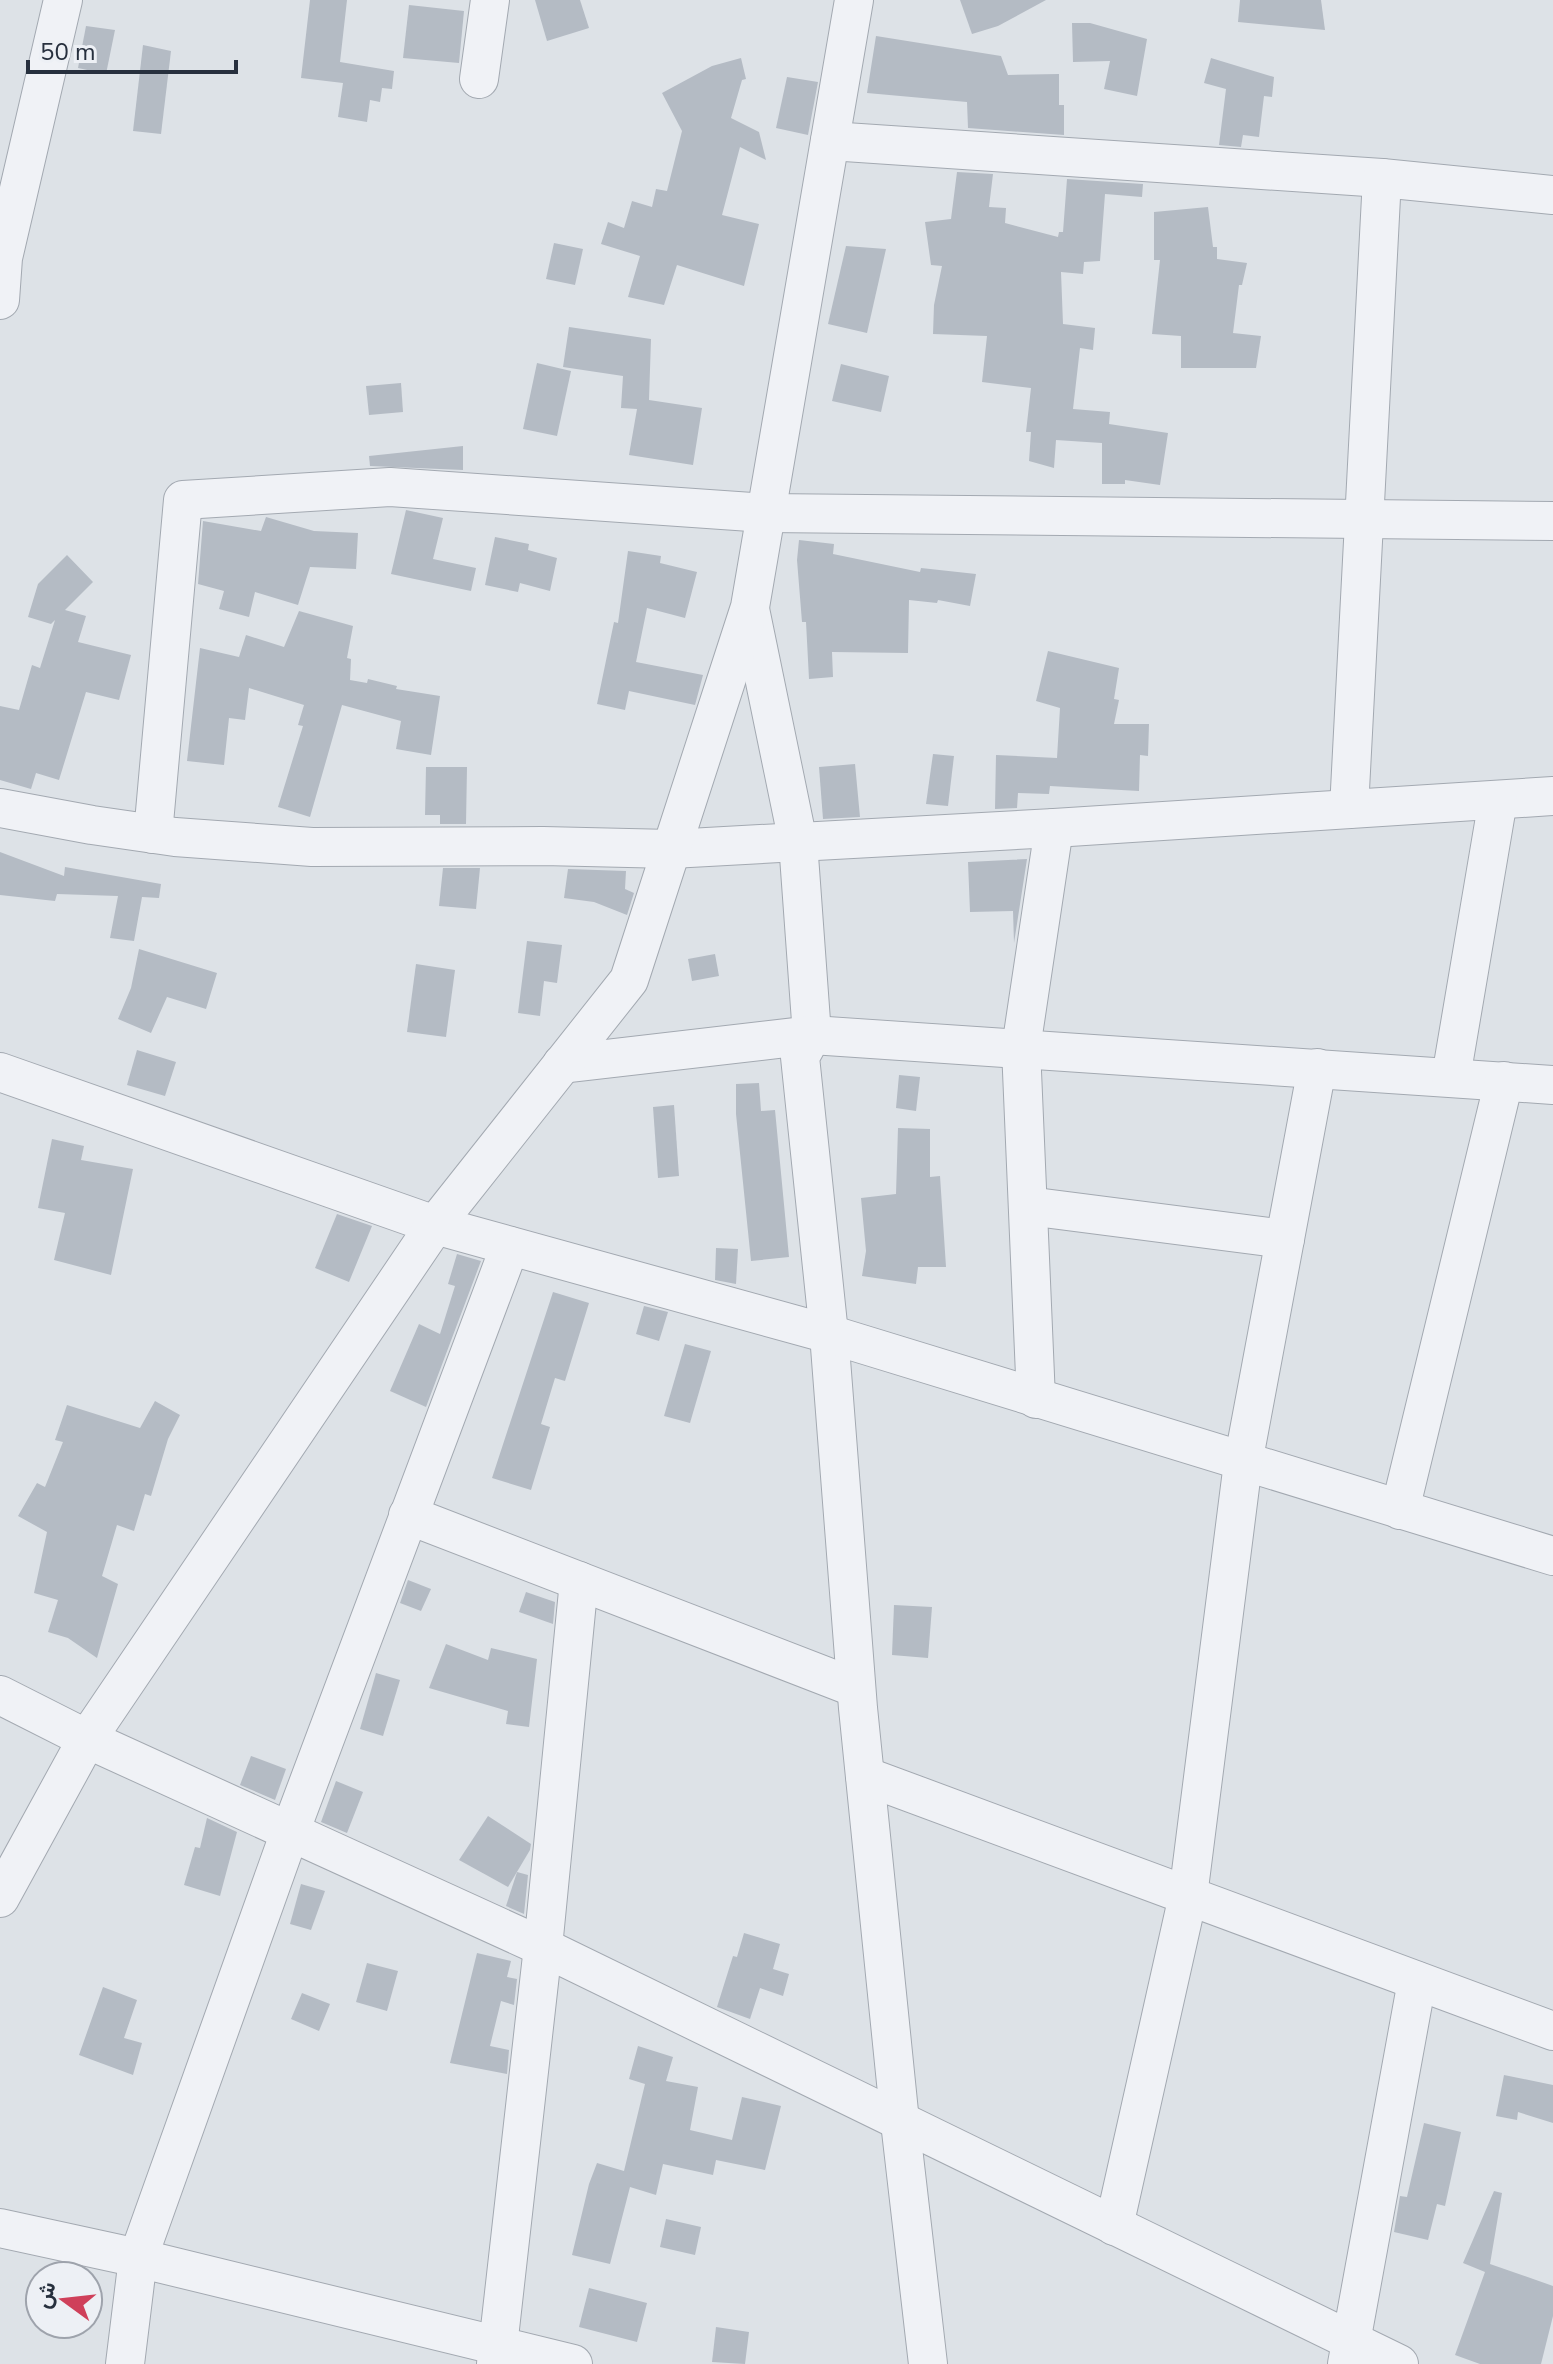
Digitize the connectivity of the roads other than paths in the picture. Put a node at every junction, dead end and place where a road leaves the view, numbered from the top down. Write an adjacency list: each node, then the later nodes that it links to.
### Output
1 (63, 0): 8 (street)
2 (490, 0): 4 (street)
3 (854, 0): 5 (street)
4 (479, 79)
5 (830, 141): 6 (street); 10 (street)
6 (1382, 178): 7 (street); 11 (street)
7 (1553, 195)
8 (2, 257): 9 (street)
9 (0, 300)
10 (766, 513): 11 (street); 13 (street); 19 (street)
11 (1363, 519): 12 (street); 17 (street)
12 (1553, 521)
13 (750, 607): 20 (street); 21 (street)
14 (1553, 796): 15 (street)
15 (1498, 800): 17 (street); 27 (street)
16 (0, 808): 19 (street)
17 (1349, 809): 18 (street)
18 (1054, 828): 20 (street); 23 (street)
19 (153, 834): 21 (street)
20 (798, 842): 21 (street); 22 (street)
21 (671, 849): 24 (street)
22 (812, 1035): 23 (street); 24 (street); 34 (street)
23 (1021, 1048): 25 (street); 30 (street)
24 (562, 1064): 31 (street)
25 (1317, 1068): 27 (street); 32 (street)
26 (0, 1072): 31 (street)
27 (1451, 1077): 28 (street)
28 (1504, 1081): 29 (street); 37 (street)
29 (1553, 1085)
30 (1028, 1206): 32 (street); 35 (street)
31 (435, 1225): 33 (street); 43 (street)
32 (1285, 1239): 36 (street)
33 (510, 1246): 34 (street); 38 (street)
34 (829, 1334): 35 (street); 41 (street)
35 (1036, 1399): 36 (street)
36 (1243, 1463): 37 (street); 46 (street)
37 (1400, 1510): 39 (street)
38 (408, 1515): 40 (street); 45 (street)
39 (1553, 1556)
40 (579, 1581): 41 (street); 48 (street)
41 (856, 1688): 44 (street)
42 (0, 1695): 43 (street)
43 (87, 1739): 45 (street); 47 (street)
44 (865, 1776): 46 (street); 51 (street)
45 (290, 1832): 48 (street); 54 (street)
46 (1188, 1896): 49 (street); 52 (street)
47 (0, 1898)
48 (543, 1947): 51 (street); 56 (street)
49 (1417, 1981): 50 (street); 55 (street)
50 (1553, 2031)
51 (900, 2122): 52 (street); 59 (street)
52 (1114, 2226): 55 (street)
53 (0, 2228): 54 (street)
54 (138, 2258): 56 (street); 57 (street)
55 (1349, 2352): 60 (street)
56 (496, 2355): 58 (street)
57 (125, 2364)
58 (573, 2364)
59 (928, 2364)
60 (1399, 2364)

